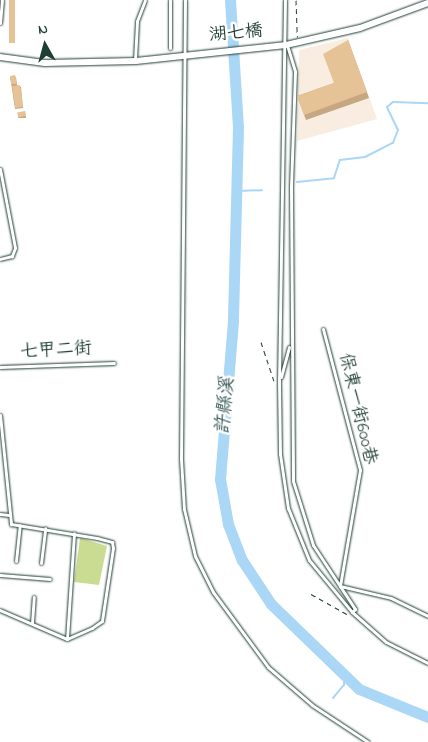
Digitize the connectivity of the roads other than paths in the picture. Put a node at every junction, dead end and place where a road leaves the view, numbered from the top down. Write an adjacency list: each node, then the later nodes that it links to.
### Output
1 (2, 0): 7 (lane)
2 (145, 0): 12 (lane)
3 (170, 0): 9 (lane)
4 (185, 0): 10 (lane)
5 (285, 0): 8 (lane)
6 (428, 3): 8 (street, 湖七橋)
7 (0, 23)
8 (286, 45): 10 (street, 湖七橋); 16 (lane); 19 (lane)
9 (170, 48)
10 (186, 54): 12 (street, 湖七橋); 38 (lane)
11 (0, 57): 12 (street, 湖七橋)
12 (136, 61)
13 (0, 169): 14 (lane)
14 (0, 259)
15 (323, 329): 30 (lane, 保東一街600巷)
16 (290, 341): 19 (lane); 30 (lane)
17 (114, 363): 18 (lane, 七甲二街)
18 (0, 368)
19 (279, 382): 33 (lane)
20 (0, 415): 22 (lane)
21 (0, 514): 22 (lane)
22 (9, 515): 23 (lane)
23 (20, 525): 24 (lane); 26 (lane)
24 (45, 528): 25 (lane); 27 (lane)
25 (74, 533): 36 (lane); 36 (lane)
26 (16, 561)
27 (41, 563)
28 (0, 575): 29 (lane)
29 (50, 579)
30 (340, 586): 33 (lane); 34 (lane)
31 (34, 597): 35 (lane)
32 (0, 610): 35 (lane)
33 (352, 612): 37 (lane)
34 (428, 616)
35 (32, 622): 36 (lane)
36 (67, 639)
37 (428, 663)
38 (368, 742)

